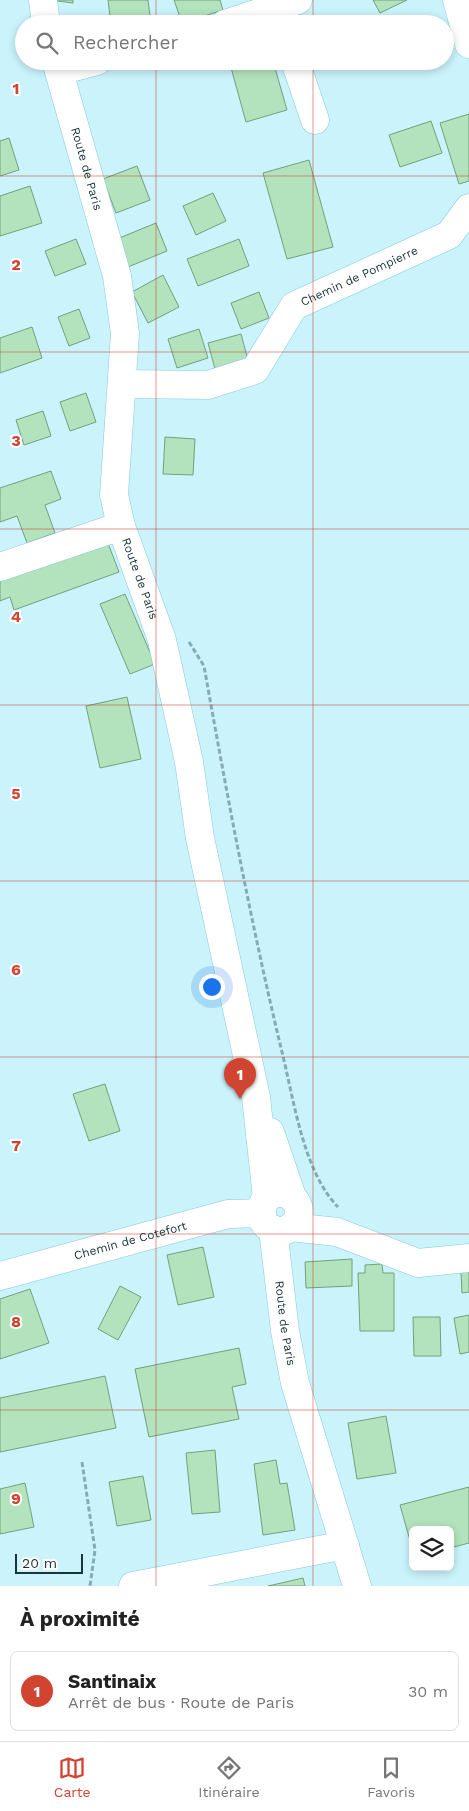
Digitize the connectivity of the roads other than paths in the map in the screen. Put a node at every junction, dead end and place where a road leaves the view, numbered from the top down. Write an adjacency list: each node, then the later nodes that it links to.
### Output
1 (43, 0): 4 (street)
2 (457, 0): 6 (street)
3 (285, 10): 5 (street)
4 (45, 15)
5 (264, 15)
6 (469, 44)
7 (58, 70): 11 (street, Route de Paris)
8 (298, 70): 9 (street)
9 (315, 120)
10 (469, 208): 11 (street, Chemin de Pompierre)
11 (122, 384): 12 (street, Route de Paris)
12 (121, 526): 13 (street); 14 (street, Route de Paris)
13 (0, 568)
14 (281, 1213): 15 (street, Chemin de Cotefort); 16 (street, Chemin de Cotefort); 17 (street, Route de Paris)
15 (469, 1258)
16 (0, 1276)
17 (345, 1545): 18 (street); 19 (street, Route de Paris)
18 (133, 1586)
19 (357, 1586)

